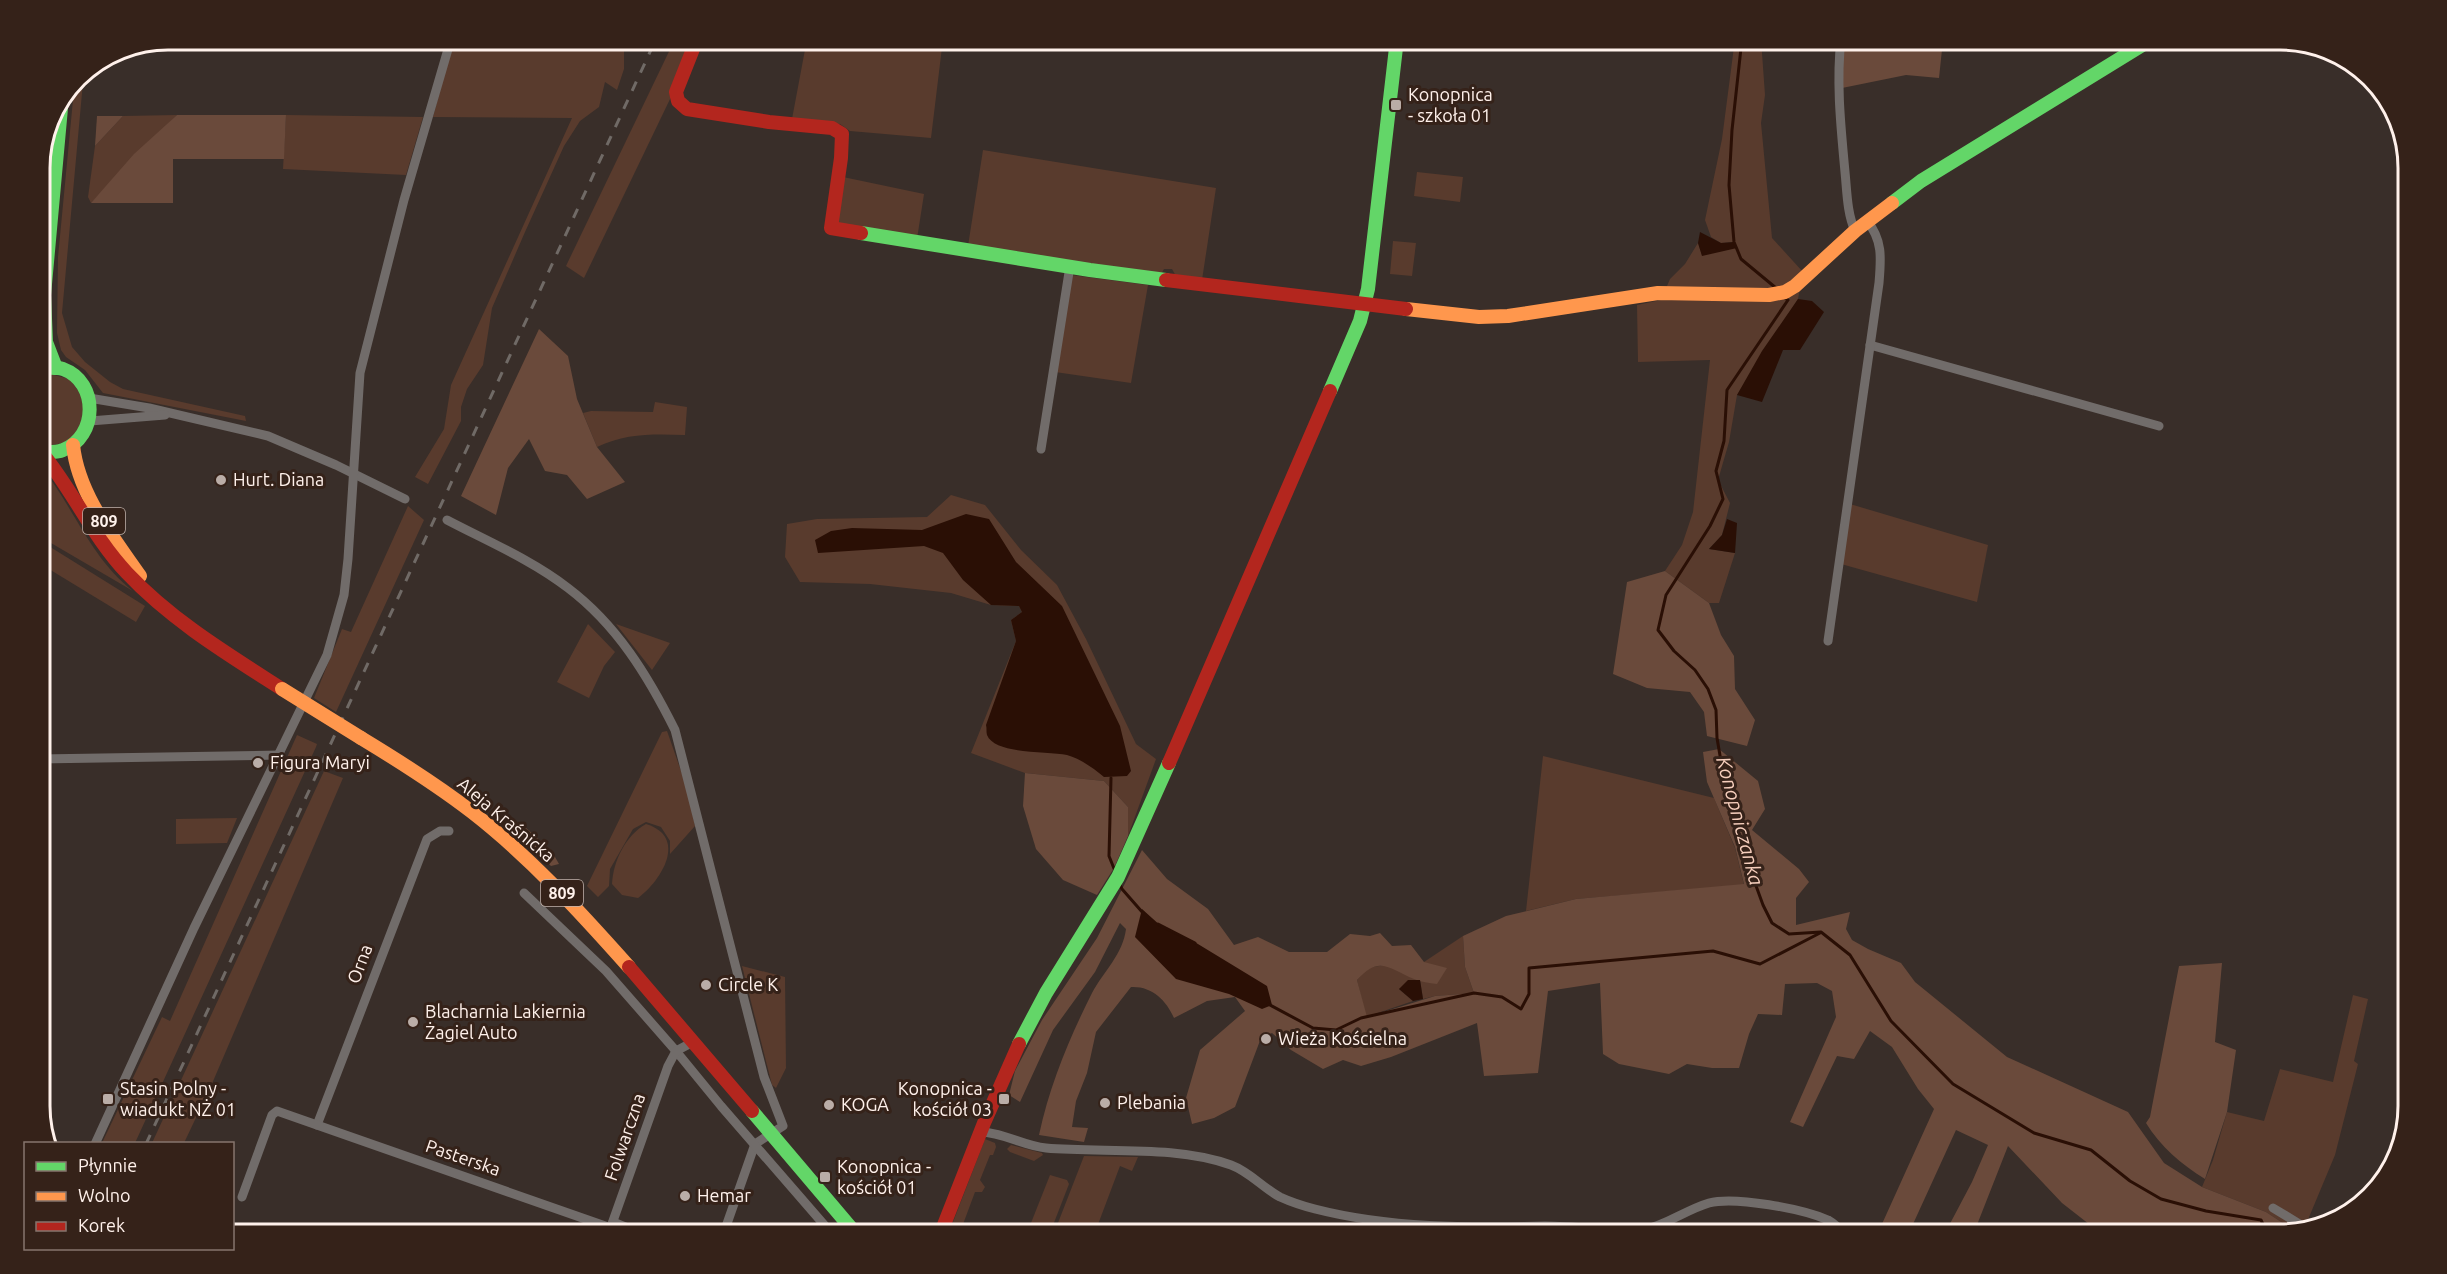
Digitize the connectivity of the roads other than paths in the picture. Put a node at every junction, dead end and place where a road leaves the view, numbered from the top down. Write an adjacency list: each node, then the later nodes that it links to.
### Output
1 (448, 50): 24 (street)
2 (693, 50): 10 (street)
3 (1396, 50): 11 (street)
4 (1840, 50): 9 (street)
5 (2134, 50): 7 (street)
6 (60, 120): 8 (street)
7 (1867, 221): 9 (street); 12 (street)
8 (50, 229)
9 (1855, 231): 11 (street)
10 (1070, 266): 11 (street); 21 (street)
11 (1365, 304): 36 (street)
12 (1870, 345): 19 (street); 28 (street)
13 (50, 352): 15 (street)
14 (50, 368): 15 (street)
15 (56, 368): 16 (street)
16 (89, 398): 17 (street); 18 (street)
17 (174, 415): 18 (street); 24 (street)
18 (90, 421): 20 (street)
19 (2159, 426)
20 (74, 445): 22 (street, 809); 27 (street, 809)
21 (1041, 450)
22 (50, 452)
23 (50, 464): 27 (street, 809)
24 (352, 473): 25 (street); 29 (street)
25 (405, 499)
26 (447, 520): 37 (street)
27 (149, 591): 33 (street, Aleja Kraśnicka / 809, bridge)
28 (1827, 641)
29 (280, 755): 30 (street); 38 (street)
30 (50, 759)
31 (449, 831): 35 (street, Orna)
32 (524, 893): 34 (street)
33 (693, 1042): 34 (street); 37 (street, Aleja Kraśnicka / 809)
34 (676, 1051): 39 (street); 44 (street, Folwarczna)
35 (317, 1125): 40 (street, Pasterska); 43 (street, Pasterska)
36 (980, 1132): 48 (street); 49 (street)
37 (770, 1133): 39 (street); 47 (street, 809)
38 (95, 1142)
39 (755, 1144): 45 (street); 46 (street)
40 (242, 1197)
41 (2273, 1208): 42 (street)
42 (2297, 1223)
43 (600, 1224)
44 (612, 1224)
45 (727, 1224)
46 (824, 1224)
47 (848, 1224)
48 (944, 1224)
49 (1420, 1224)
50 (1664, 1224): 51 (street)
51 (1832, 1224)

